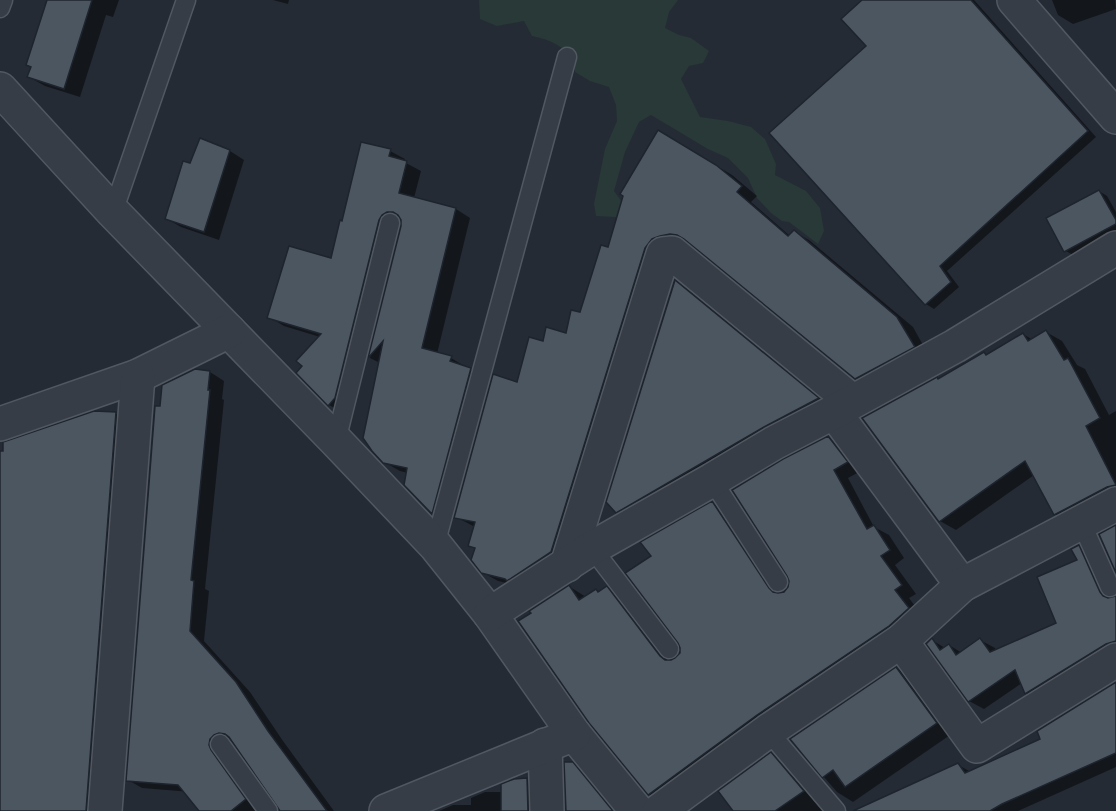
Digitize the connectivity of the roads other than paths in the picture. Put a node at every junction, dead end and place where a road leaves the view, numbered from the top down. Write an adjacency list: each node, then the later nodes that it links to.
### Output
1 (3, 0): 4 (lane)
2 (186, 0): 8 (lane)
3 (1014, 0): 7 (street)
4 (0, 8)
5 (567, 57): 19 (lane)
6 (0, 88): 8 (street)
7 (1116, 117)
8 (113, 213): 11 (street)
9 (390, 223): 15 (lane)
10 (1116, 248): 13 (street)
11 (229, 331): 12 (street); 15 (street)
12 (138, 376): 14 (street); 32 (street)
13 (843, 406): 16 (street); 20 (street); 22 (street)
14 (0, 424)
15 (336, 441): 19 (street)
16 (712, 480): 20 (street); 21 (lane)
17 (1116, 504): 18 (street)
18 (1081, 522): 22 (street); 23 (lane)
19 (435, 545): 24 (street)
20 (580, 557): 24 (street); 26 (lane)
21 (778, 582)
22 (962, 585): 25 (street)
23 (1110, 587)
24 (490, 614): 29 (street)
25 (901, 641): 27 (street); 28 (street)
26 (669, 649)
27 (1116, 660)
28 (768, 731): 36 (street); 37 (lane)
29 (560, 739): 31 (street); 34 (street); 35 (street)
30 (220, 744): 33 (lane)
31 (393, 810)
32 (105, 811)
33 (268, 811)
34 (547, 811)
35 (638, 811)
36 (658, 811)
37 (836, 811)

